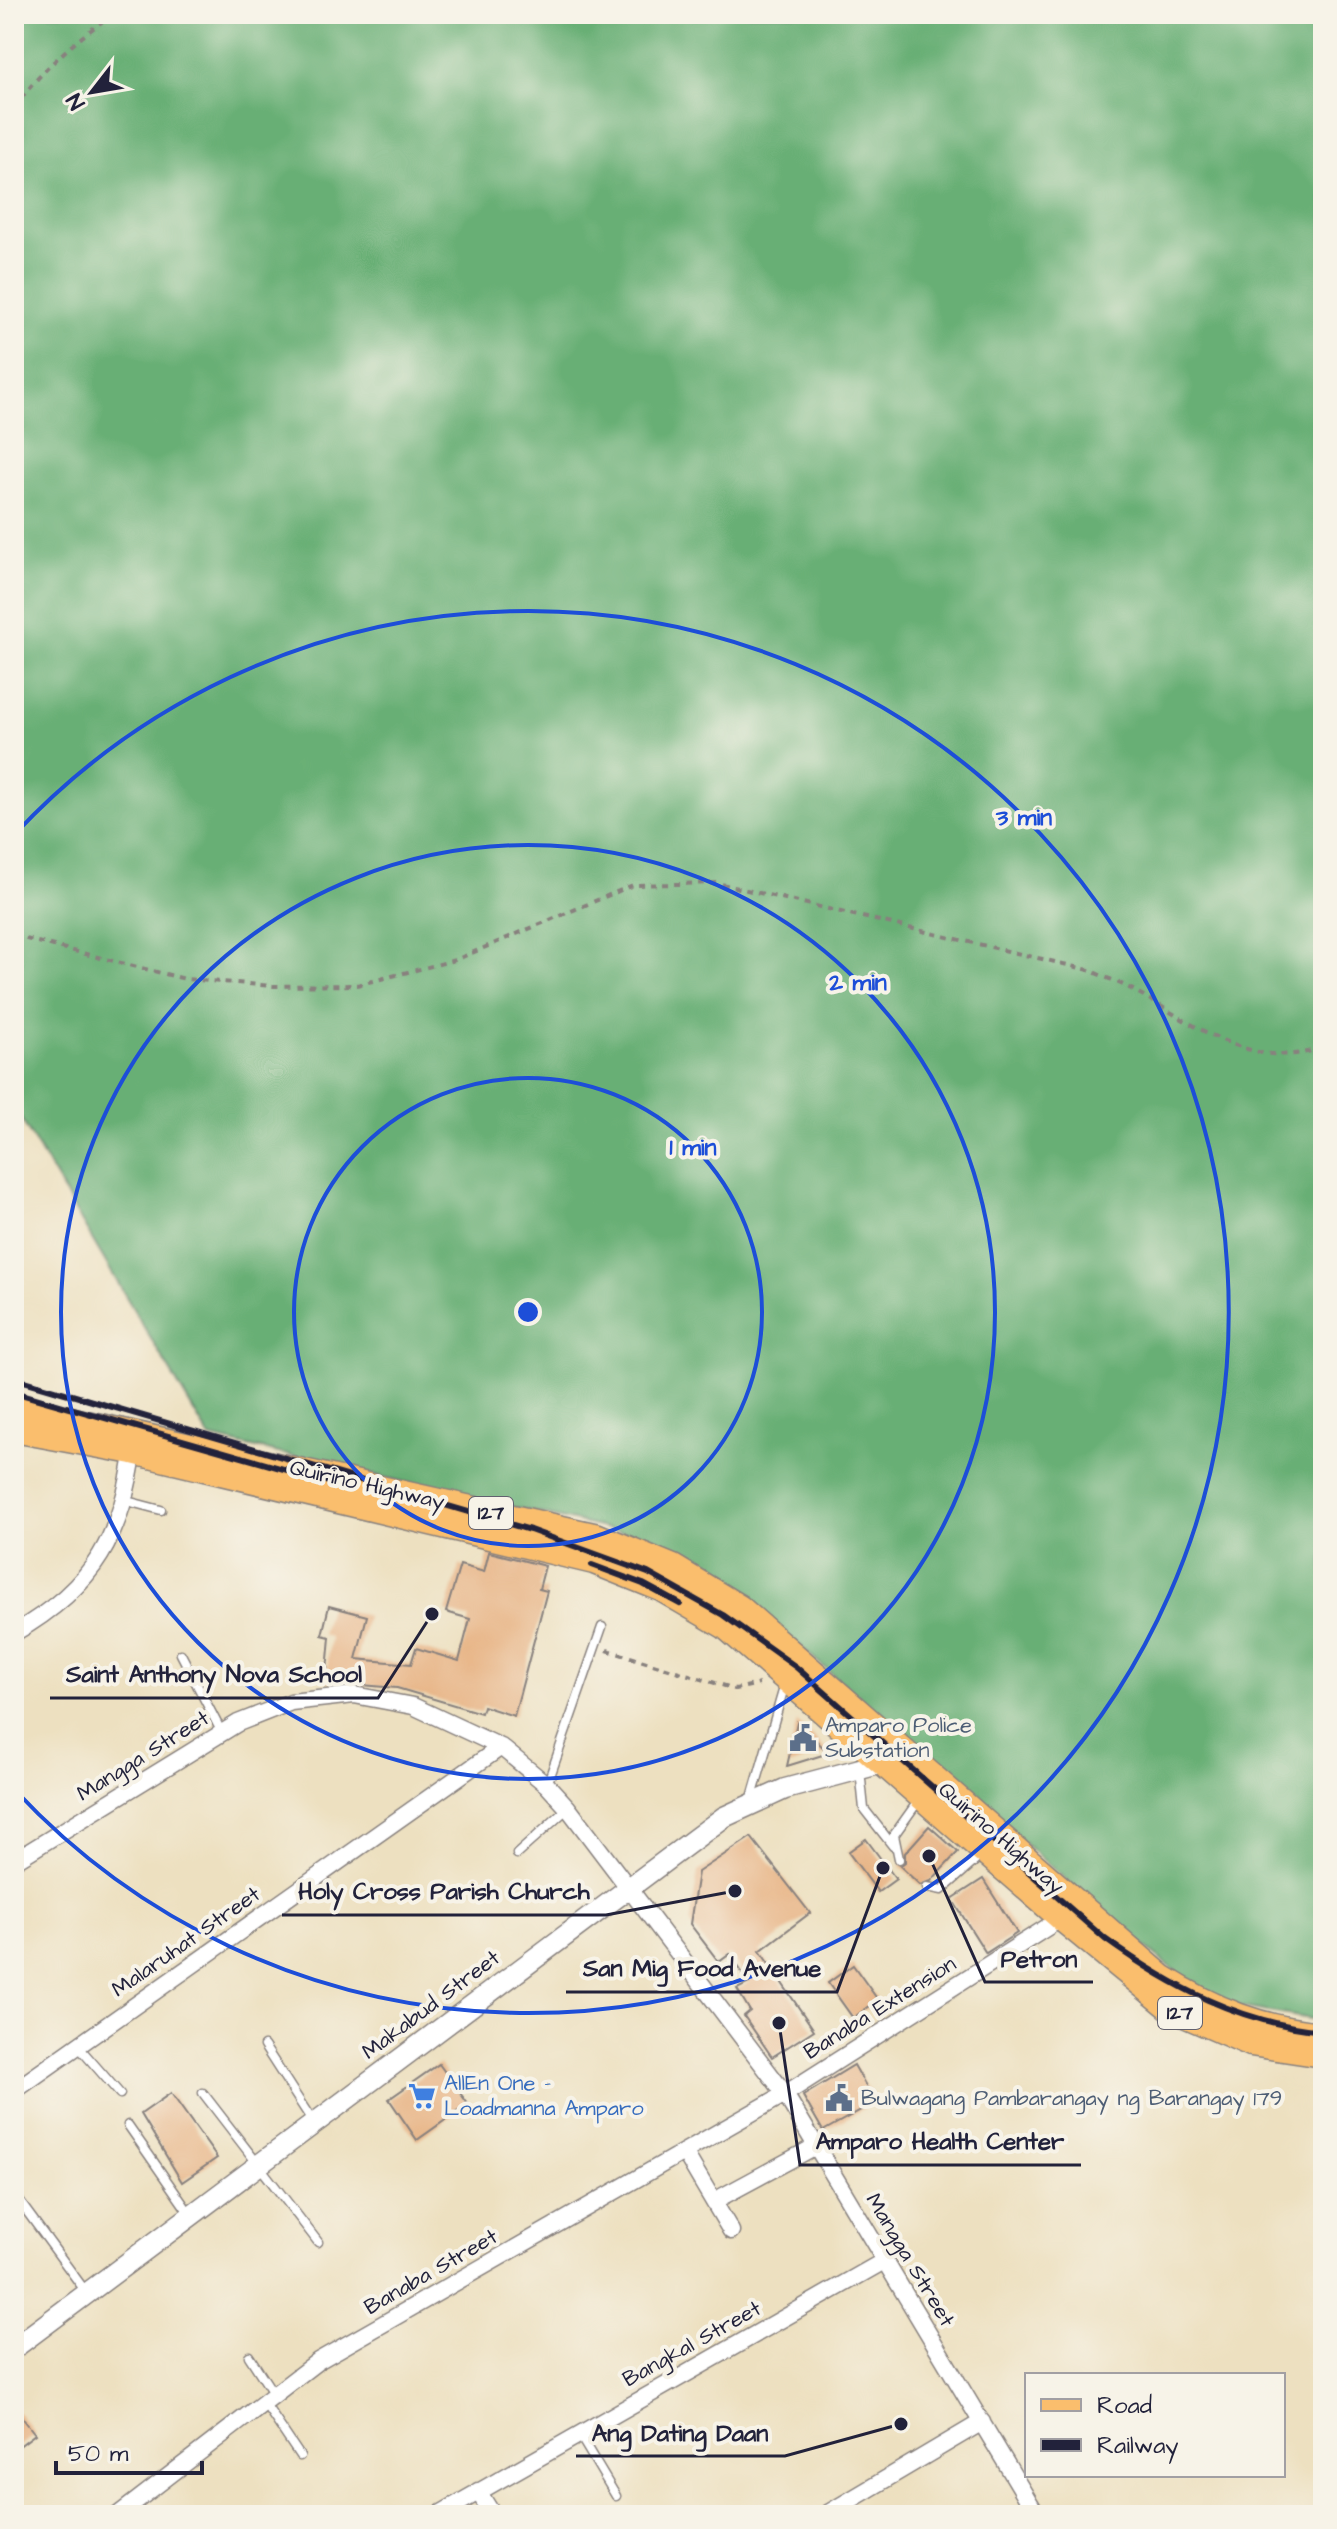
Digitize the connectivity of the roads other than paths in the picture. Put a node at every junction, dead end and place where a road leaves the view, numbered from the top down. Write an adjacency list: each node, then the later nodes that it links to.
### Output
1 (14, 1408): 3 (main road, Quirino Highway / 127)
2 (14, 1429): 3 (main road, Quirino Highway / 127)
3 (135, 1442): 4 (street); 9 (main road, Quirino Highway / 127); 12 (main road, Quirino Highway / 127)
4 (121, 1499): 5 (lane); 7 (street)
5 (161, 1510)
6 (602, 1627): 14 (lane)
7 (16, 1629)
8 (181, 1654): 10 (lane)
9 (781, 1673): 12 (main road, Quirino Highway / 127); 16 (lane)
10 (222, 1733): 11 (street, Mangga Street); 22 (street, Mangga Street)
11 (501, 1747): 14 (street, Mangga Street); 27 (street, Malaruhat Street)
12 (896, 1759): 13 (street, Makabud Street); 15 (main road, Quirino Highway / 127)
13 (860, 1770): 16 (street, Makabud Street); 19 (lane)
14 (547, 1785): 17 (street, Mangga Street)
15 (929, 1788): 18 (main road, Quirino Highway / 127); 19 (lane)
16 (751, 1802): 24 (street, Makabud Street)
17 (568, 1808): 20 (lane); 24 (street, Mangga Street)
18 (993, 1844): 23 (lane); 25 (main road, Quirino Highway / 127)
19 (894, 1847): 21 (lane)
20 (517, 1854)
21 (899, 1859)
22 (14, 1861)
23 (927, 1887)
24 (628, 1888): 33 (street, Mangga Street); 34 (street, Makabud Street)
25 (1070, 1911): 26 (main road, Quirino Highway / 127); 29 (main road, Quirino Highway / 127); 33 (street, Banaba Extension)
26 (1323, 2035)
27 (78, 2045): 30 (street, Malaruhat Street); 32 (lane)
28 (264, 2046): 34 (lane)
29 (1323, 2054)
30 (14, 2091)
31 (203, 2093): 38 (lane)
32 (120, 2094)
33 (785, 2094): 36 (street, Mangga Street); 37 (street, Banaba Street)
34 (314, 2122): 38 (street, Makabud Street)
35 (128, 2125): 41 (lane)
36 (816, 2146): 39 (street); 44 (street, Mangga Street)
37 (685, 2153): 39 (street); 48 (street, Banaba Street)
38 (258, 2164): 41 (street, Makabud Street); 43 (lane)
39 (714, 2201): 42 (street)
40 (20, 2202): 45 (lane)
41 (191, 2214): 45 (street, Makabud Street)
42 (731, 2231)
43 (318, 2242)
44 (884, 2261): 49 (street, Mangga Street); 50 (street, Bangkal Street)
45 (86, 2292): 46 (street, Makabud Street)
46 (14, 2348)
47 (249, 2356): 48 (lane)
48 (268, 2397): 51 (lane); 54 (street, Banaba Street)
49 (982, 2422): 57 (street); 58 (street, Mangga Street)
50 (578, 2433): 52 (street, Bangkal Street); 53 (lane)
51 (300, 2456)
52 (478, 2491): 55 (street, Bangkal Street); 56 (street)
53 (616, 2496)
54 (118, 2515)
55 (438, 2515)
56 (493, 2515)
57 (825, 2515)
58 (1037, 2515)

